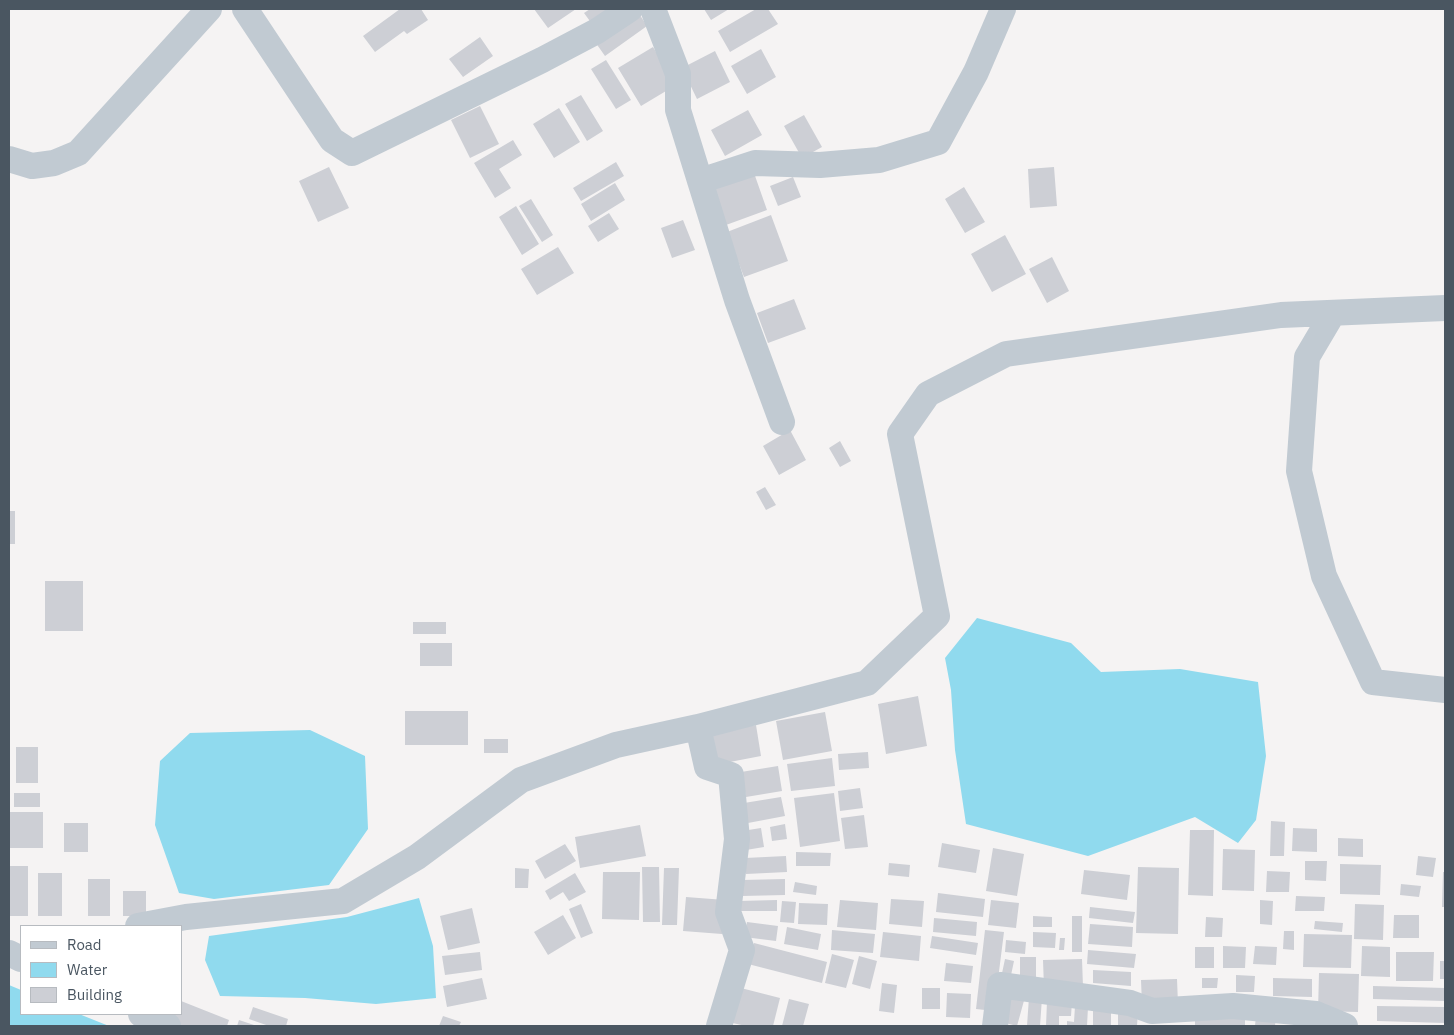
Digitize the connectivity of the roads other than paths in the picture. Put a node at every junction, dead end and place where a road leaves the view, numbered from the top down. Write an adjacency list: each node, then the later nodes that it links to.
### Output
1 (209, 9): 6 (street)
2 (245, 9): 3 (street)
3 (630, 9)
4 (653, 9): 7 (street)
5 (1003, 9): 7 (street)
6 (9, 159)
7 (700, 181): 10 (street)
8 (1445, 308): 9 (street)
9 (1332, 313): 11 (street); 12 (street)
10 (782, 422)
11 (1445, 690)
12 (698, 727): 13 (street); 16 (street)
13 (143, 925)
14 (142, 1015): 15 (street)
15 (168, 1026)
16 (719, 1026)
17 (995, 1026): 18 (street)
18 (1345, 1026)

